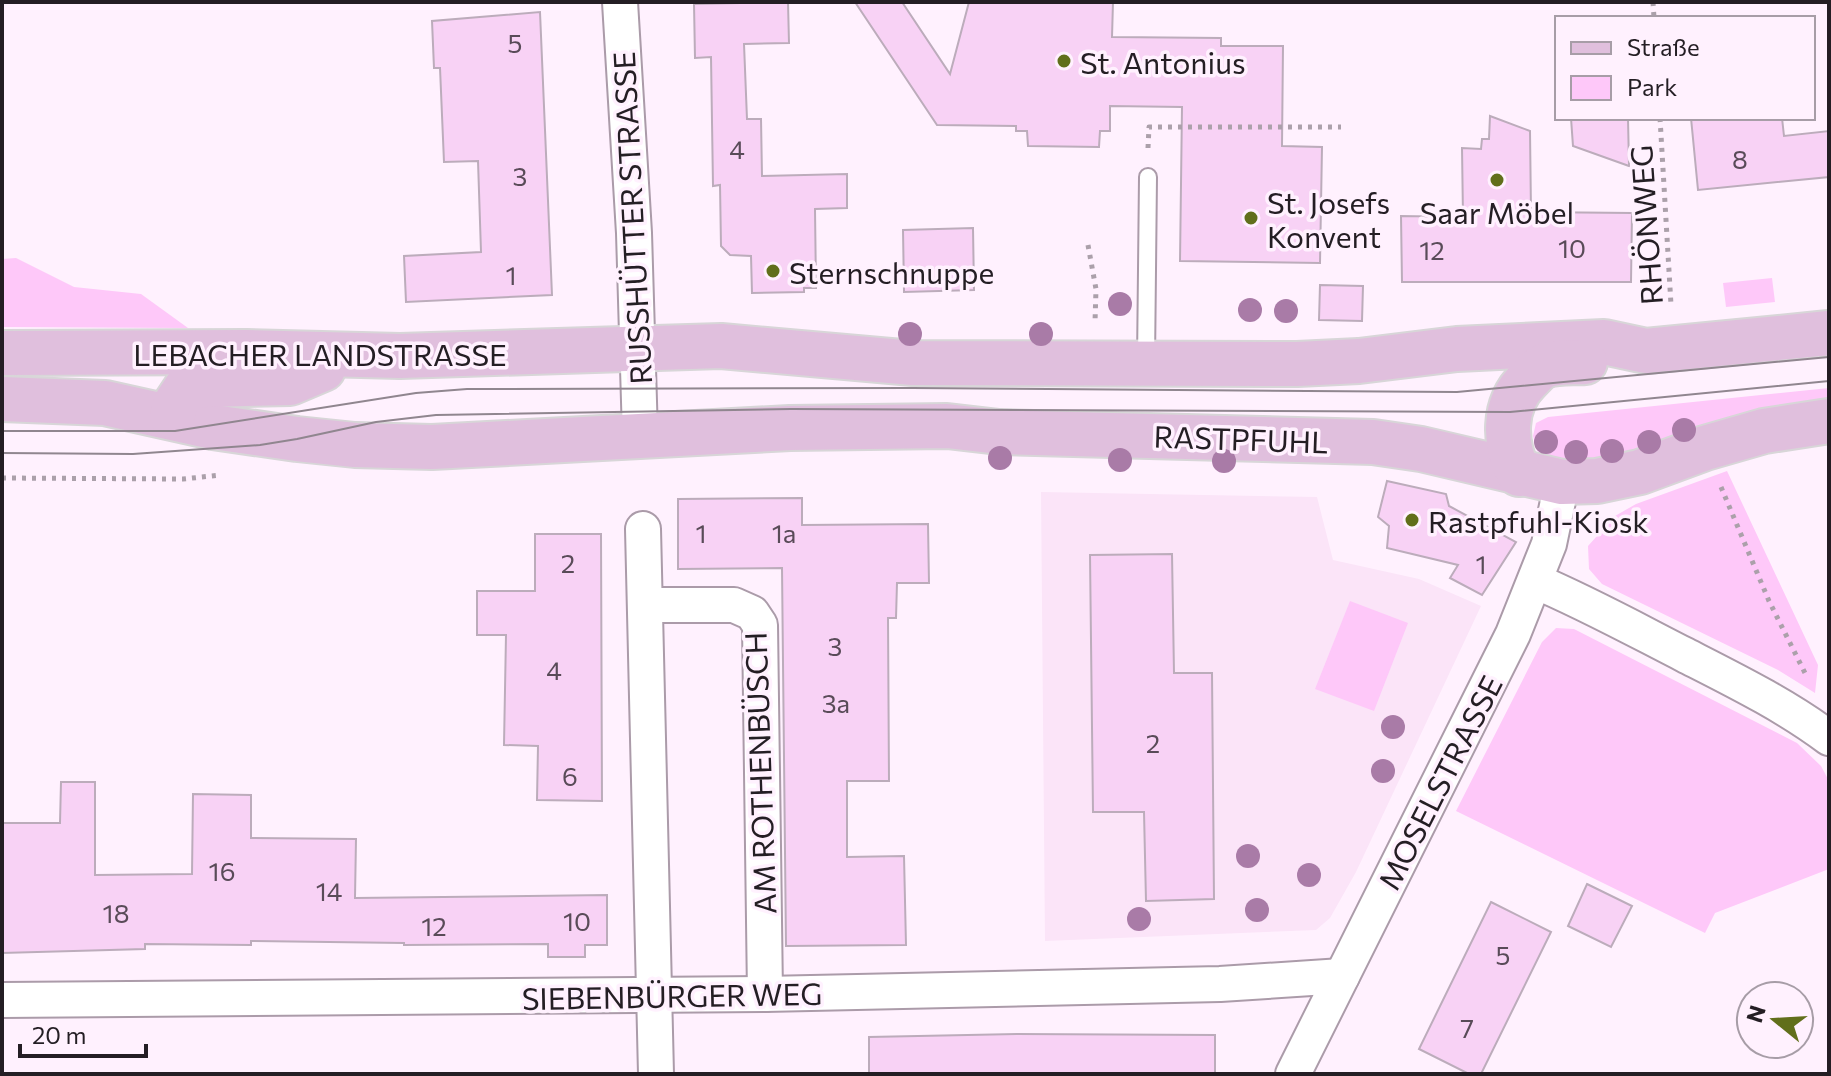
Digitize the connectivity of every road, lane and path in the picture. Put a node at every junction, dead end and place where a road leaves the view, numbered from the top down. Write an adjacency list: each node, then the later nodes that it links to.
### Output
1 (620, 2): 9 (street, RUSSHÜTTER STRASSE)
2 (1660, 120): 8 (path, RHÖNWEG)
3 (1341, 127): 4 (path)
4 (1148, 177): 12 (lane)
5 (1088, 245): 6 (path)
6 (1096, 317)
7 (1829, 333): 8 (main road)
8 (1659, 334): 12 (main road); 17 (main road)
9 (638, 351): 11 (main road, LEBACHER LANDSTRASSE); 12 (main road); 16 (street, RUSSHÜTTER STRASSE)
10 (2, 353): 11 (main road, LEBACHER LANDSTRASSE)
11 (354, 356): 14 (main road)
12 (1146, 363)
13 (2, 399): 14 (main road, LEBACHER LANDSTRASSE)
14 (172, 416): 16 (main road, LEBACHER LANDSTRASSE)
15 (1829, 421): 19 (main road, RASTPFUHL)
16 (640, 435): 17 (main road, RASTPFUHL)
17 (1519, 474): 19 (main road, RASTPFUHL)
18 (1716, 475): 23 (path)
19 (1562, 482): 21 (street, MOSELSTRASSE)
20 (643, 529): 22 (street)
21 (1535, 581): 23 (street); 24 (street, MOSELSTRASSE)
22 (645, 605): 25 (street, AM ROTHENBÜSCH); 26 (street)
23 (1817, 729)
24 (1342, 976): 25 (street, SIEBENBÜRGER WEG); 29 (street, MOSELSTRASSE)
25 (765, 994): 26 (street, SIEBENBÜRGER WEG)
26 (655, 995): 27 (street, SIEBENBÜRGER WEG); 28 (street)
27 (2, 1000)
28 (656, 1074)
29 (1293, 1074)

